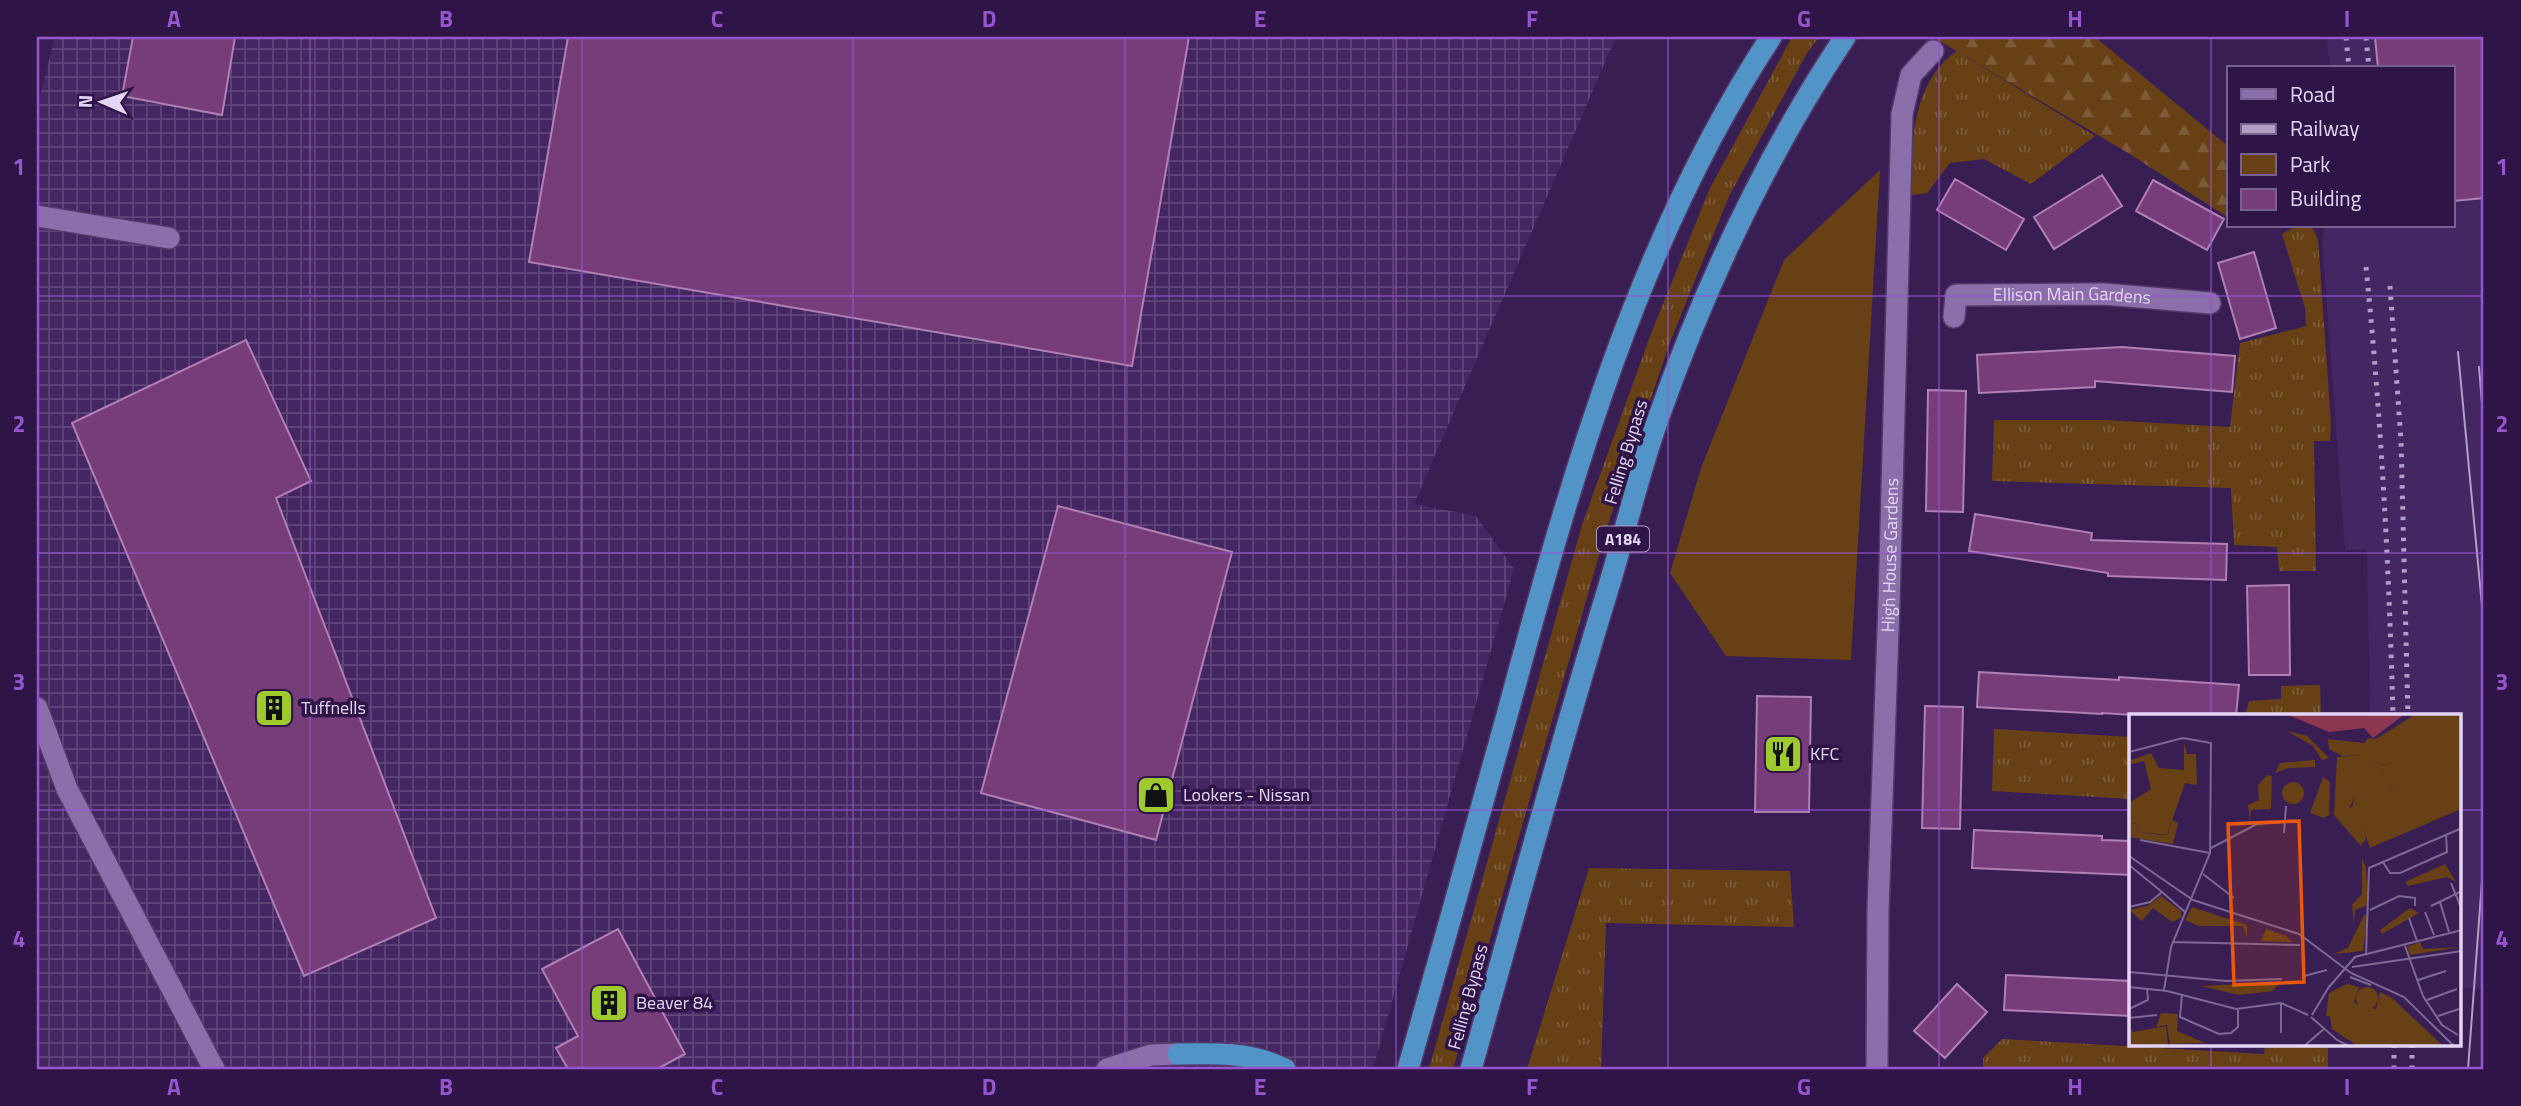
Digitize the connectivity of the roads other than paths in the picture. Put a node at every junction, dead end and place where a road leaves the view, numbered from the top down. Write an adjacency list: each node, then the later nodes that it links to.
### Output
1 (1770, 37): 13 (highway, Felling Bypass)
2 (1845, 37): 14 (highway, Felling Bypass / A184)
3 (1933, 51): 15 (street, High House Gardens)
4 (37, 216): 5 (street)
5 (169, 238)
6 (2210, 303): 7 (street, Ellison Main Gardens)
7 (1954, 317)
8 (37, 708): 10 (street)
9 (1178, 1054): 11 (street); 12 (highway)
10 (214, 1069)
11 (1107, 1069)
12 (1284, 1069)
13 (1408, 1069)
14 (1471, 1069)
15 (1877, 1069)

